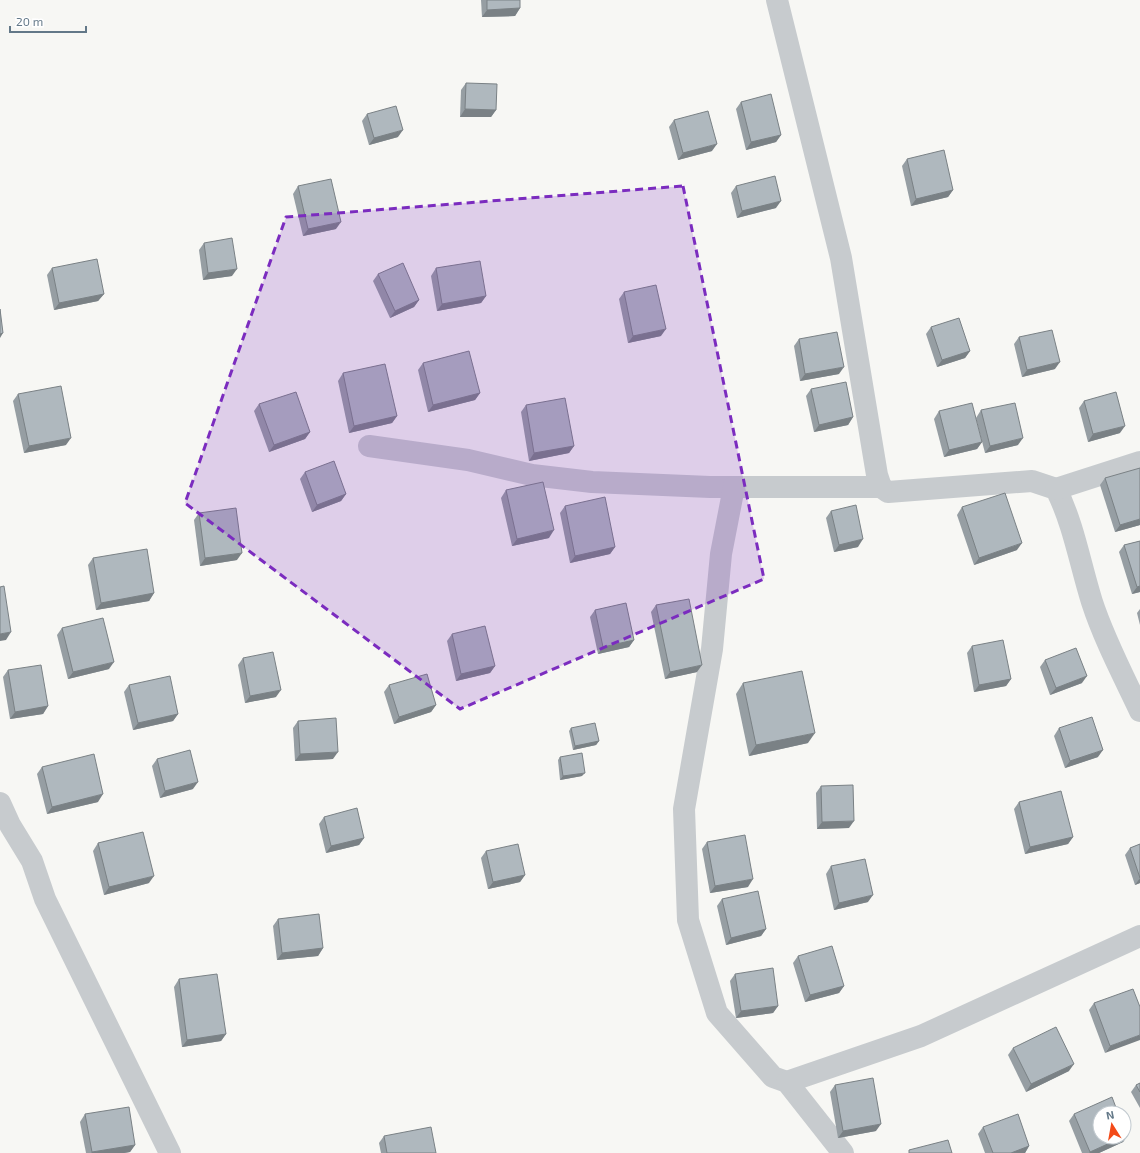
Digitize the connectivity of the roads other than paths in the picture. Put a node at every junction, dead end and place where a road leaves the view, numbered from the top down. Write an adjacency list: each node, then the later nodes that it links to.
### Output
1 (777, 0): 5 (street)
2 (369, 446): 4 (street)
3 (1140, 462): 6 (street)
4 (734, 487): 5 (street); 10 (street)
5 (881, 487): 6 (street)
6 (1056, 489): 7 (street)
7 (1140, 711)
8 (0, 802): 11 (street)
9 (1140, 936): 10 (street)
10 (787, 1082): 12 (street)
11 (170, 1153)
12 (843, 1153)

